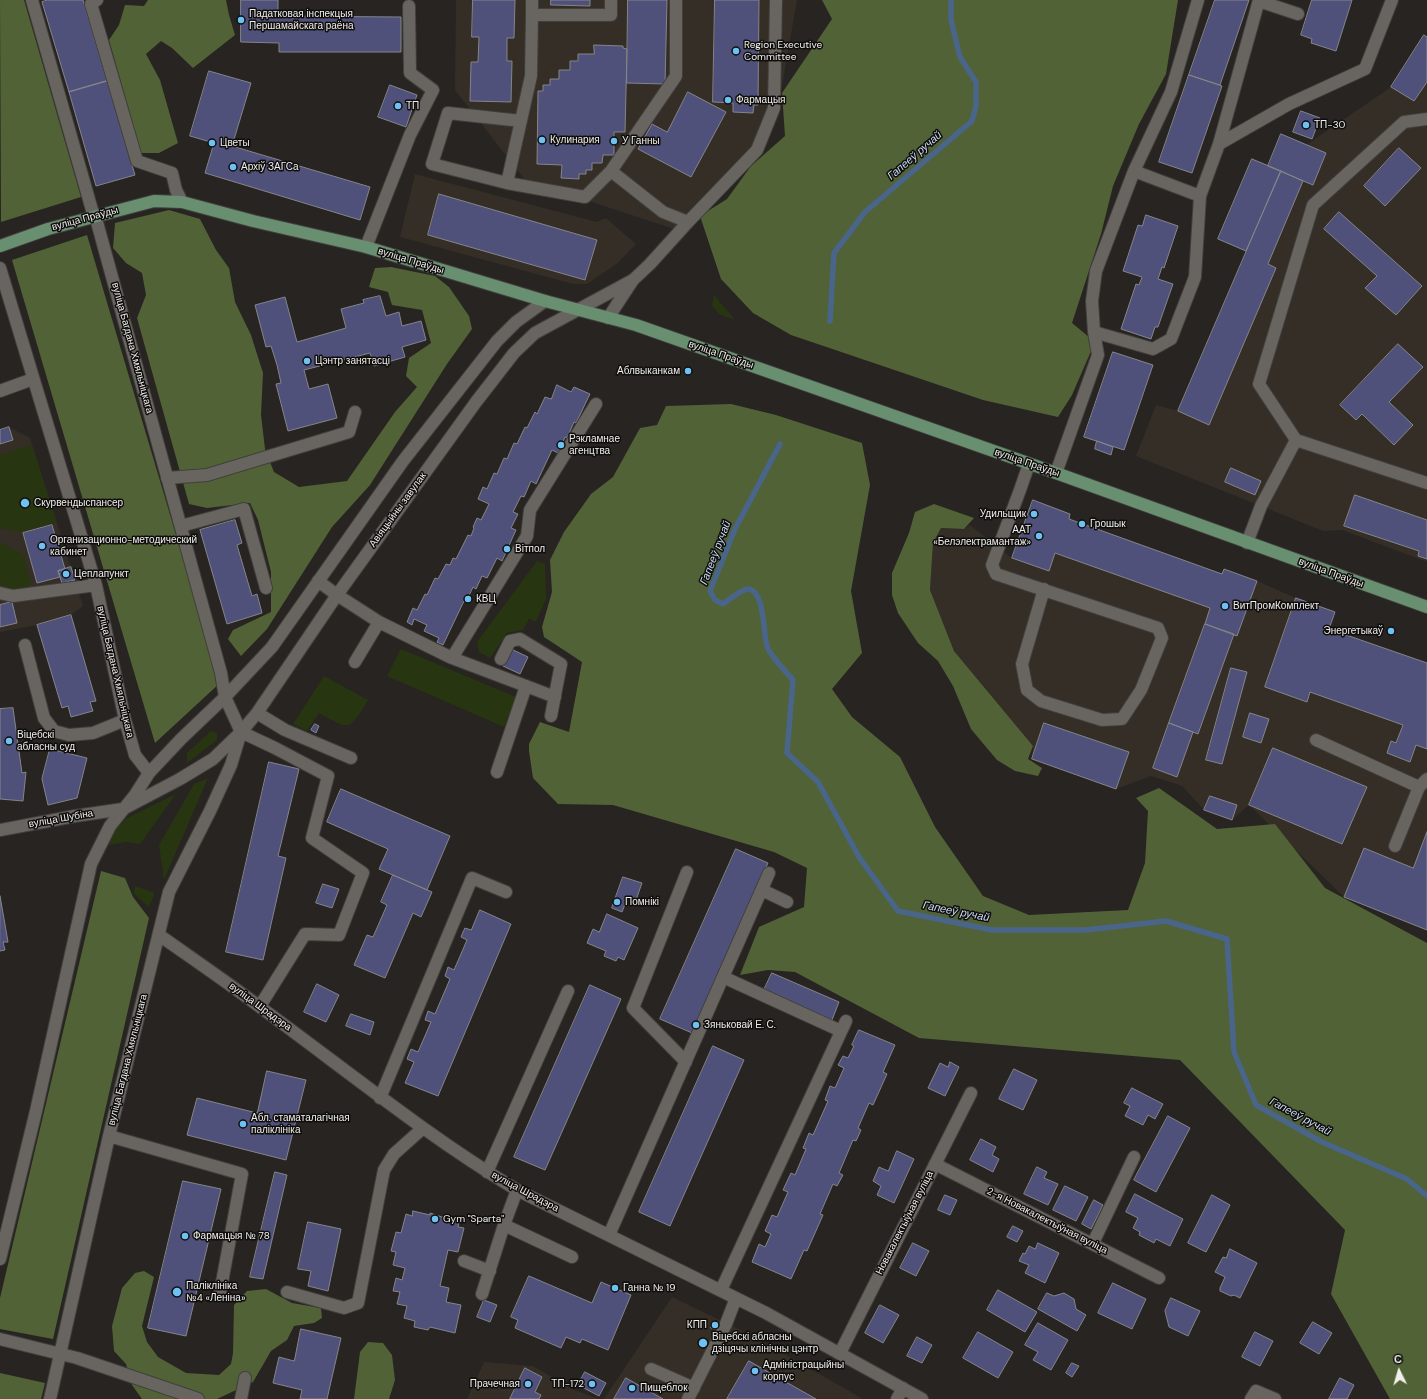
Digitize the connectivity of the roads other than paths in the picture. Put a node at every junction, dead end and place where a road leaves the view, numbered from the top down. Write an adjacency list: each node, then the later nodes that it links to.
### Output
1 (32, 0): 21 (street, вуліца Багдана Хмяльніцкага)
2 (97, 0): 20 (street)
3 (532, 0): 12 (street)
4 (611, 0): 12 (street)
5 (676, 0): 16 (street)
6 (776, 0): 22 (street)
7 (1198, 0): 17 (street)
8 (1259, 0): 11 (street); 15 (street)
9 (1392, 0): 15 (street)
10 (409, 6): 24 (street)
11 (1298, 14)
12 (532, 15): 14 (street)
13 (1427, 119): 35 (street)
14 (521, 121): 18 (street); 18 (street)
15 (1219, 144): 19 (street)
16 (611, 171): 18 (street); 22 (street)
17 (1134, 171): 19 (street); 30 (street)
18 (507, 183)
19 (1200, 196): 30 (street)
20 (182, 202): 21 (main road, вуліца Праўды); 24 (main road, вуліца Праўды)
21 (95, 215): 23 (main road, вуліца Праўды); 38 (street, вуліца Багдана Хмяльніцкага)
22 (688, 222): 26 (street)
23 (0, 246)
24 (366, 247): 27 (main road, вуліца Праўды)
25 (0, 268): 31 (street, вуліца Багдана Хмяльніцкага)
26 (633, 280): 28 (street, Авіяцыйны завулак); 29 (street)
27 (545, 301): 28 (main road, вуліца Праўды); 42 (street)
28 (577, 310): 29 (main road, вуліца Праўды); 47 (street, Авіяцыйны завулак)
29 (608, 318): 36 (main road, вуліца Праўды)
30 (1094, 332): 37 (street)
31 (33, 380): 32 (street); 43 (street, вуліца Багдана Хмяльніцкага)
32 (0, 391)
33 (596, 404): 51 (street)
34 (355, 412): 38 (street)
35 (1296, 440): 39 (street); 41 (street)
36 (1029, 464): 37 (main road, вуліца Праўды); 45 (street)
37 (1056, 473): 41 (main road, вуліца Праўды)
38 (167, 478): 40 (street, вуліца Багдана Хмяльніцкага)
39 (1427, 483)
40 (181, 526): 44 (street); 55 (street, вуліца Багдана Хмяльніцкага)
41 (1247, 543): 48 (main road, вуліца Праўды)
42 (318, 581): 47 (street); 55 (street)
43 (96, 585): 46 (street); 59 (street, вуліца Багдана Хмяльніцкага)
44 (266, 588)
45 (1044, 589): 45 (street)
46 (0, 593)
47 (337, 595): 49 (street); 57 (street, Авіяцыйны завулак)
48 (1427, 607)
49 (379, 622): 51 (street); 53 (street)
50 (25, 645): 59 (street)
51 (452, 658): 54 (street)
52 (501, 659): 56 (street)
53 (355, 662)
54 (526, 686): 56 (street); 63 (street)
55 (225, 697): 60 (street, вуліца Багдана Хмяльніцкага); 64 (street)
56 (555, 697): 58 (street)
57 (257, 713): 60 (street, Авіяцыйны завулак); 62 (street)
58 (551, 716)
59 (125, 720): 64 (street, вуліца Багдана Хмяльніцкага)
60 (240, 732): 66 (street); 74 (street, вуліца Багдана Хмяльніцкага); 77 (street)
61 (1316, 740): 65 (street)
62 (351, 758)
63 (497, 772)
64 (150, 773): 66 (street)
65 (1423, 783): 68 (street)
66 (123, 809): 67 (street, вуліца Шубіна); 91 (street)
67 (0, 830)
68 (1395, 846)
69 (687, 872): 78 (street)
70 (769, 873): 71 (street)
71 (762, 890): 73 (street); 75 (street)
72 (506, 892): 80 (street)
73 (787, 902)
74 (159, 935): 77 (street, вуліца Шрадэра); 82 (street, вуліца Багдана Хмяльніцкага)
75 (723, 977): 78 (street); 95 (street)
76 (568, 991): 85 (street)
77 (260, 1006): 80 (street, вуліца Шрадэра)
78 (686, 1062): 88 (street)
79 (971, 1093): 84 (street, Новакалектыўная вуліца)
80 (380, 1098): 81 (street, вуліца Шрадэра)
81 (424, 1128): 85 (street, вуліца Шрадэра); 96 (street)
82 (109, 1136): 97 (street); 101 (street, вуліца Багдана Хмяльніцкага)
83 (1134, 1157): 89 (street)
84 (935, 1164): 89 (street, 2-я Новакалектыўная вуліца); 102 (street, Новакалектыўная вуліца)
85 (487, 1172): 86 (street, вуліца Шрадэра)
86 (517, 1190): 87 (street); 88 (street, вуліца Шрадэра)
87 (504, 1225): 90 (street); 93 (street)
88 (609, 1235): 95 (street, вуліца Шрадэра)
89 (1092, 1243): 94 (street, 2-я Новакалектыўная вуліца)
90 (572, 1257)
91 (0, 1259)
92 (464, 1261): 93 (street)
93 (490, 1271): 98 (street)
94 (1159, 1278)
95 (721, 1290): 99 (street, вуліца Шрадэра)
96 (287, 1292)
97 (220, 1293)
98 (482, 1294)
99 (736, 1298): 102 (street, вуліца Шрадэра); 106 (street)
100 (0, 1339): 101 (street)
101 (60, 1353): 107 (street, вуліца Багдана Хмяльніцкага); 108 (street)
102 (840, 1353): 105 (street, вуліца Шрадэра)
103 (651, 1369): 106 (street)
104 (246, 1378): 109 (street)
105 (902, 1388): 110 (street); 111 (street, вуліца Шрадэра)
106 (690, 1396)
107 (50, 1399)
108 (198, 1399)
109 (241, 1399)
110 (897, 1399)
111 (922, 1399)
112 (1251, 1399): 113 (street)
113 (1275, 1399)

